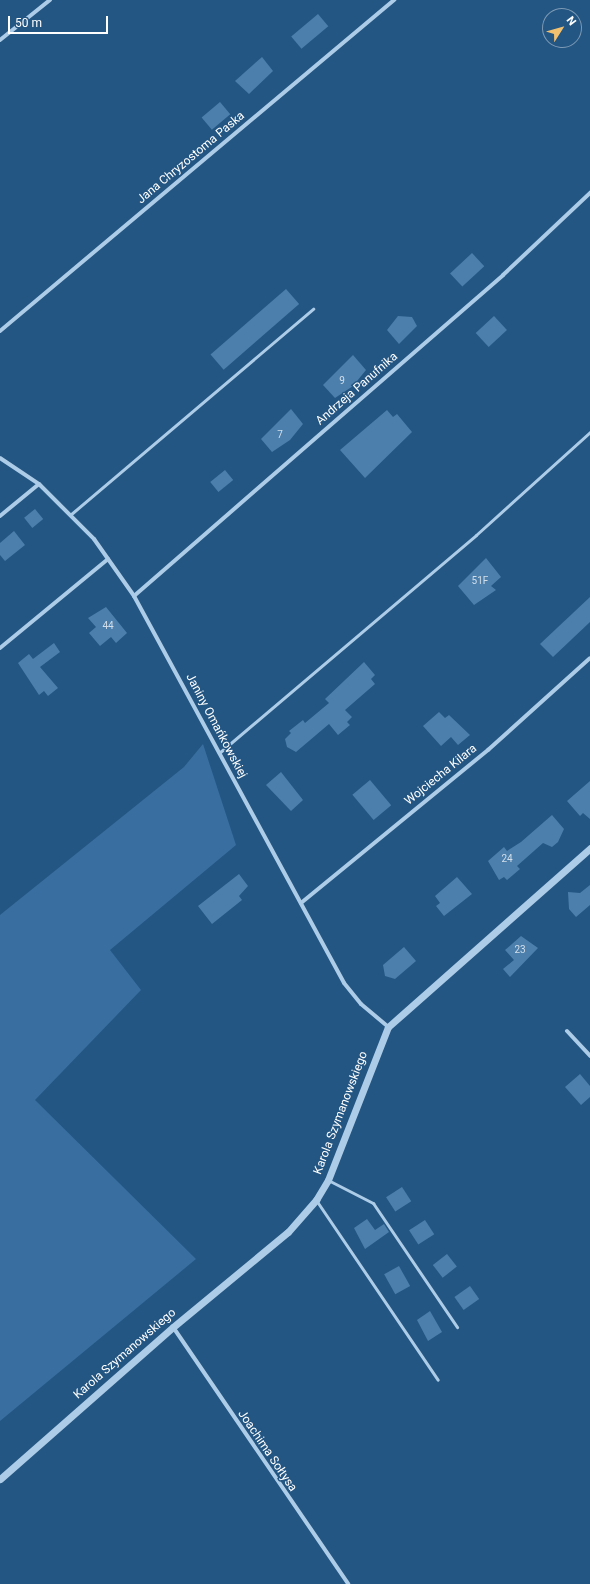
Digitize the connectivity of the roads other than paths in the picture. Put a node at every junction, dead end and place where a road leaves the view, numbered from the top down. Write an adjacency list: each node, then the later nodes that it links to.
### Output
1 (50, 0): 3 (street)
2 (394, 0): 6 (street, Jana Chryzostoma Paska)
3 (0, 40)
4 (590, 193): 13 (street, Andrzeja Panufnika)
5 (313, 309): 10 (lane)
6 (0, 331)
7 (590, 432): 16 (lane)
8 (0, 458): 9 (street, Janiny Omańkowskiej)
9 (39, 484): 10 (street, Janiny Omańkowskiej); 11 (street)
10 (70, 515): 12 (street, Janiny Omańkowskiej)
11 (0, 516)
12 (108, 559): 13 (street, Janiny Omańkowskiej); 14 (street)
13 (134, 596): 16 (street, Janiny Omańkowskiej)
14 (0, 648)
15 (590, 658): 18 (street, Wojciecha Kilara)
16 (219, 752): 18 (street, Janiny Omańkowskiej)
17 (590, 848): 19 (street, Karola Szymanowskiego)
18 (301, 903): 19 (street, Janiny Omańkowskiej)
19 (388, 1027): 22 (street, Karola Szymanowskiego)
20 (567, 1031): 21 (street)
21 (590, 1056)
22 (328, 1180): 23 (street, Karola Szymanowskiego); 25 (lane)
23 (316, 1200): 24 (street, Karola Szymanowskiego); 26 (lane)
24 (173, 1327): 27 (street, Karola Szymanowskiego); 28 (street, Joachima Sołtysa)
25 (457, 1327)
26 (438, 1380)
27 (0, 1479)
28 (348, 1584)

